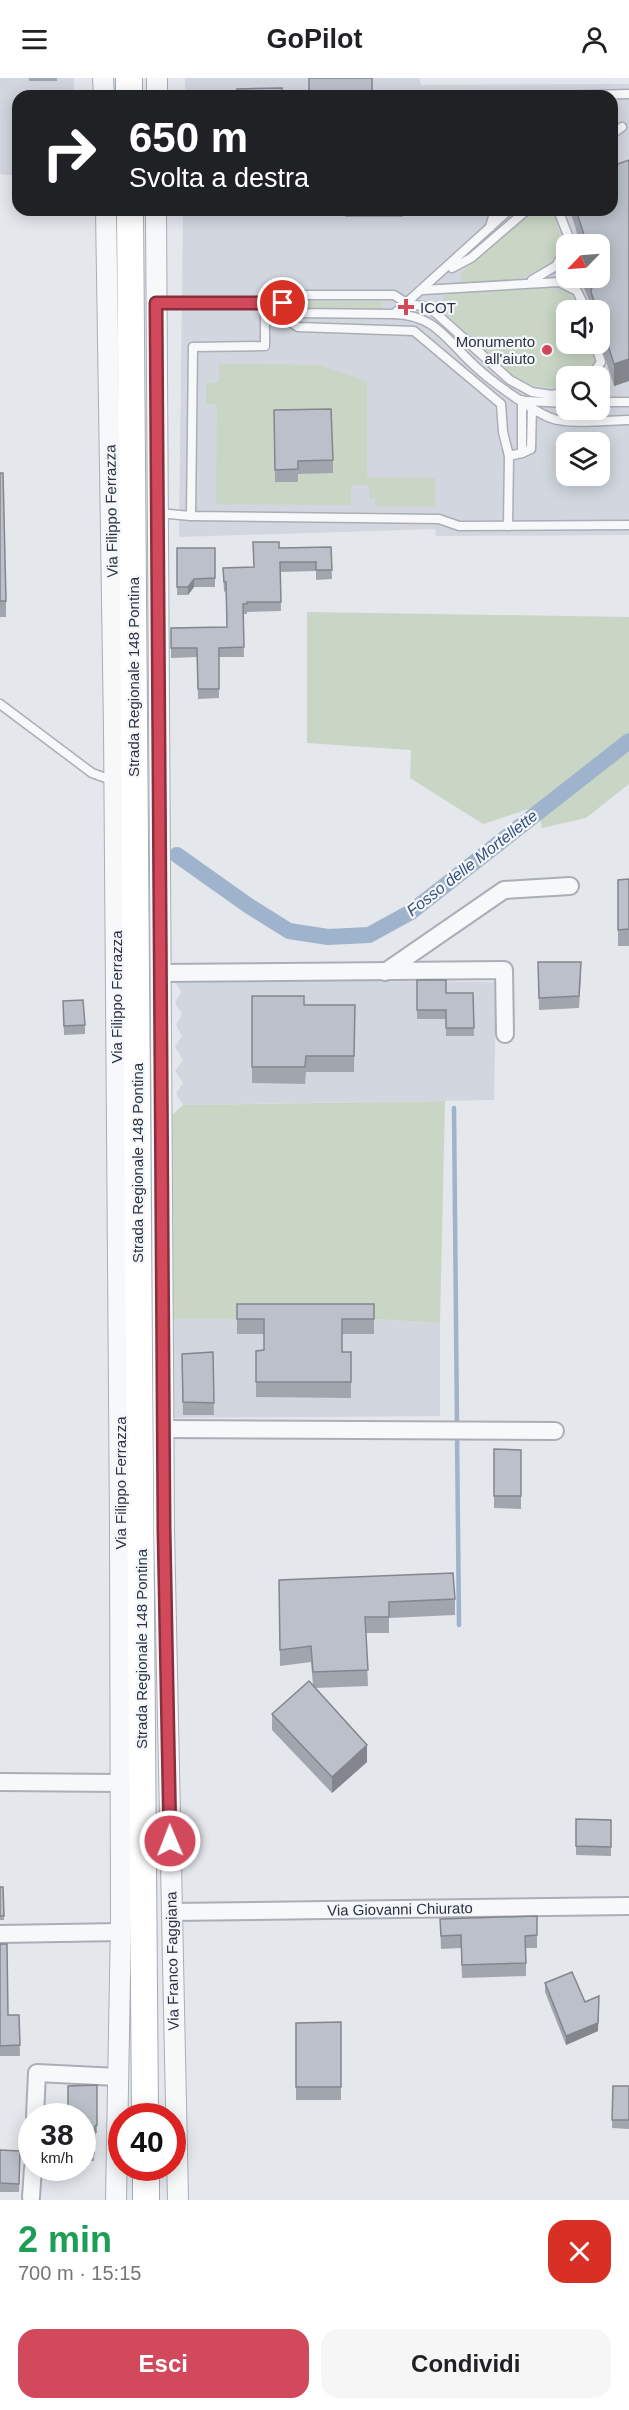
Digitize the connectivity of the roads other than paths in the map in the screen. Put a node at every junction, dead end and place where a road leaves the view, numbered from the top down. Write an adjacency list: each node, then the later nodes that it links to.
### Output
1 (622, 127): 2 (lane)
2 (618, 130)
3 (106, 216): 36 (street, Via Filippo Ferrazza)
4 (130, 216): 51 (main road, Strada Regionale 148 Pontina)
5 (156, 216): 17 (street, Via Franco Faggiana)
6 (493, 216): 10 (lane)
7 (502, 216): 10 (lane)
8 (519, 216): 13 (lane)
9 (560, 216): 11 (lane)
10 (490, 227): 13 (lane)
11 (567, 234)
12 (556, 266): 14 (lane)
13 (438, 276): 15 (lane)
14 (523, 284): 15 (lane); 16 (lane)
15 (423, 290): 20 (lane)
16 (583, 300)
17 (156, 303): 18 (lane); 31 (street, Via Franco Faggiana)
18 (265, 303): 19 (lane); 32 (lane)
19 (283, 303): 20 (lane); 21 (lane); 30 (lane)
20 (408, 304): 21 (lane); 22 (lane)
21 (394, 314): 23 (lane)
22 (556, 394)
23 (522, 400): 24 (lane); 27 (lane); 29 (lane)
24 (556, 402)
25 (610, 402): 26 (lane)
26 (629, 402)
27 (532, 406): 28 (lane); 29 (lane)
28 (629, 420)
29 (522, 453): 30 (lane)
30 (509, 456): 34 (lane)
31 (158, 513): 32 (lane); 39 (street, Via Franco Faggiana)
32 (191, 516): 34 (lane)
33 (629, 525): 34 (lane)
34 (508, 526)
35 (0, 704): 36 (lane)
36 (114, 781): 44 (street, Via Filippo Ferrazza)
37 (570, 886): 38 (street)
38 (385, 972): 39 (street); 40 (street)
39 (160, 973): 41 (street, Via Franco Faggiana)
40 (505, 1034)
41 (163, 1429): 42 (street); 46 (street, Via Franco Faggiana)
42 (555, 1431)
43 (0, 1782): 44 (street)
44 (121, 1783): 47 (street, Via Filippo Ferrazza)
45 (629, 1906): 46 (street, Via Giovanni Chiurato)
46 (171, 1912): 57 (street, Via Franco Faggiana)
47 (121, 1932): 48 (street); 49 (street, Via Filippo Ferrazza)
48 (0, 1934)
49 (118, 2077): 50 (street); 55 (street, Via Filippo Ferrazza)
50 (36, 2103)
51 (145, 2103)
52 (32, 2181): 54 (street)
53 (146, 2181): 56 (main road)
54 (31, 2197)
55 (116, 2200)
56 (146, 2200)
57 (178, 2200)

